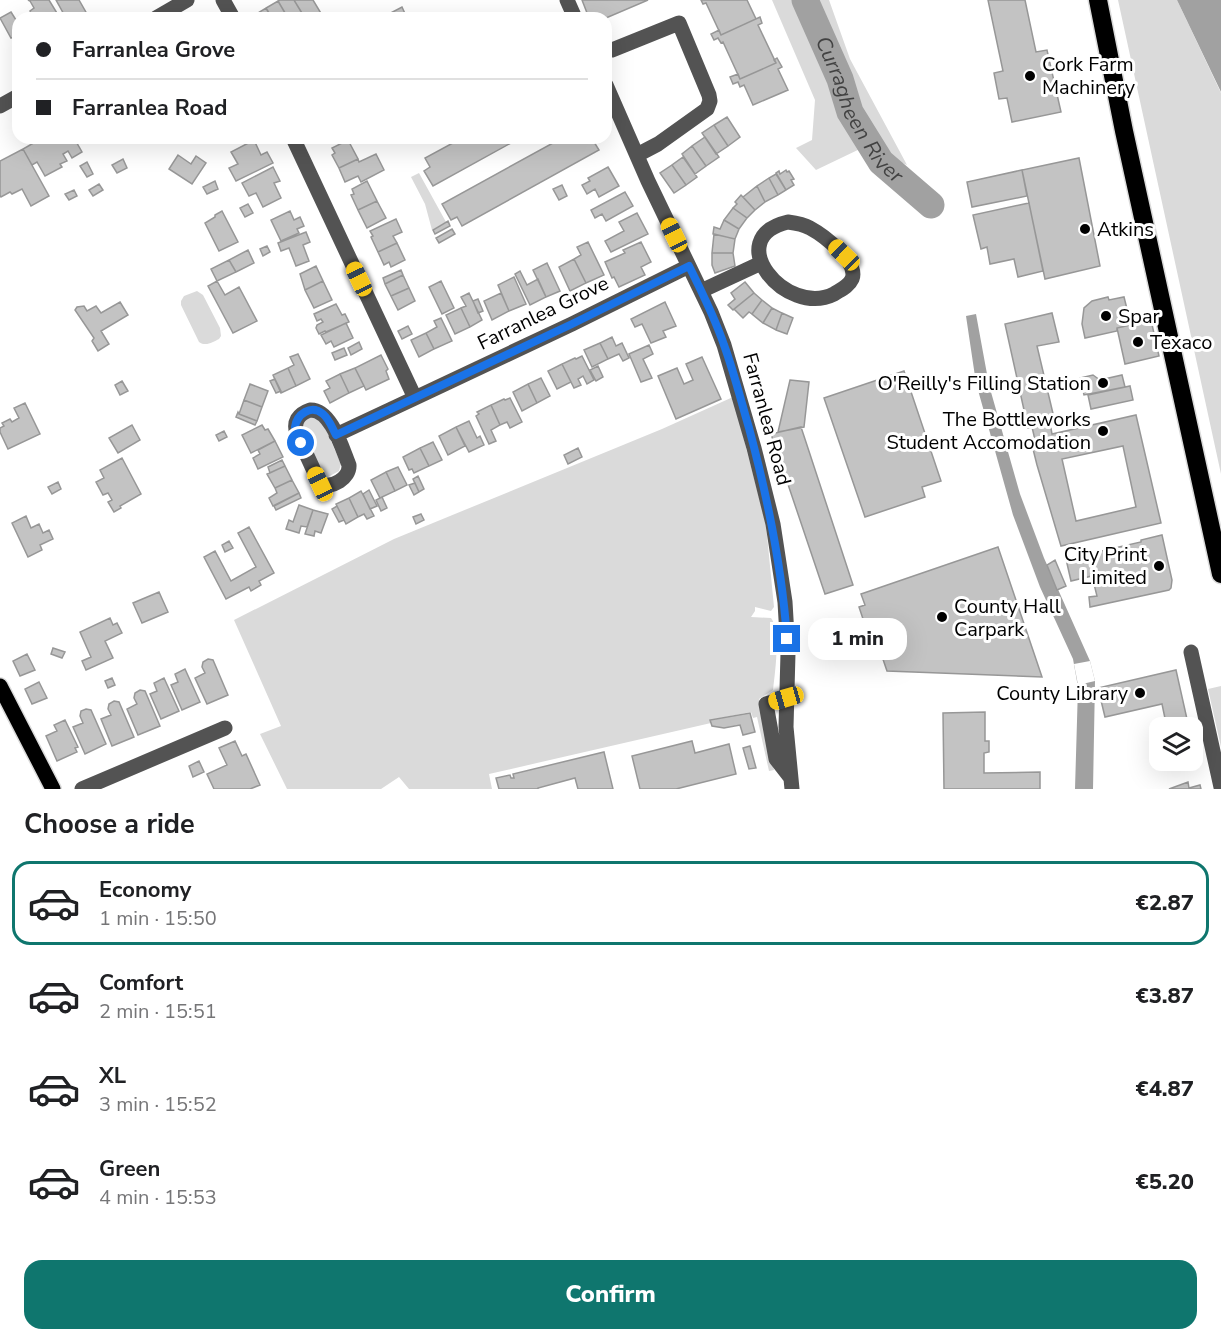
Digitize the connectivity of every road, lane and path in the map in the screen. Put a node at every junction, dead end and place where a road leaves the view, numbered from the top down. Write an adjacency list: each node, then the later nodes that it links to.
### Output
1 (187, 0): 3 (street)
2 (1098, 0): 13 (highway)
3 (166, 12)
4 (612, 50): 7 (street)
5 (612, 99): 7 (street, Farranlea Road)
6 (296, 144): 11 (street)
7 (637, 155): 9 (street, Farranlea Road)
8 (760, 263): 8 (street); 10 (street)
9 (689, 266): 10 (street, Farranlea Road); 11 (street, Farranlea Grove)
10 (701, 291): 17 (street, Farranlea Road)
11 (415, 398): 12 (street, Farranlea Grove)
12 (336, 435): 12 (street)
13 (1221, 574)
14 (1191, 652): 18 (street)
15 (0, 686): 19 (main road)
16 (225, 728): 20 (street)
17 (791, 783)
18 (1221, 787)
19 (53, 789)
20 (82, 789)

